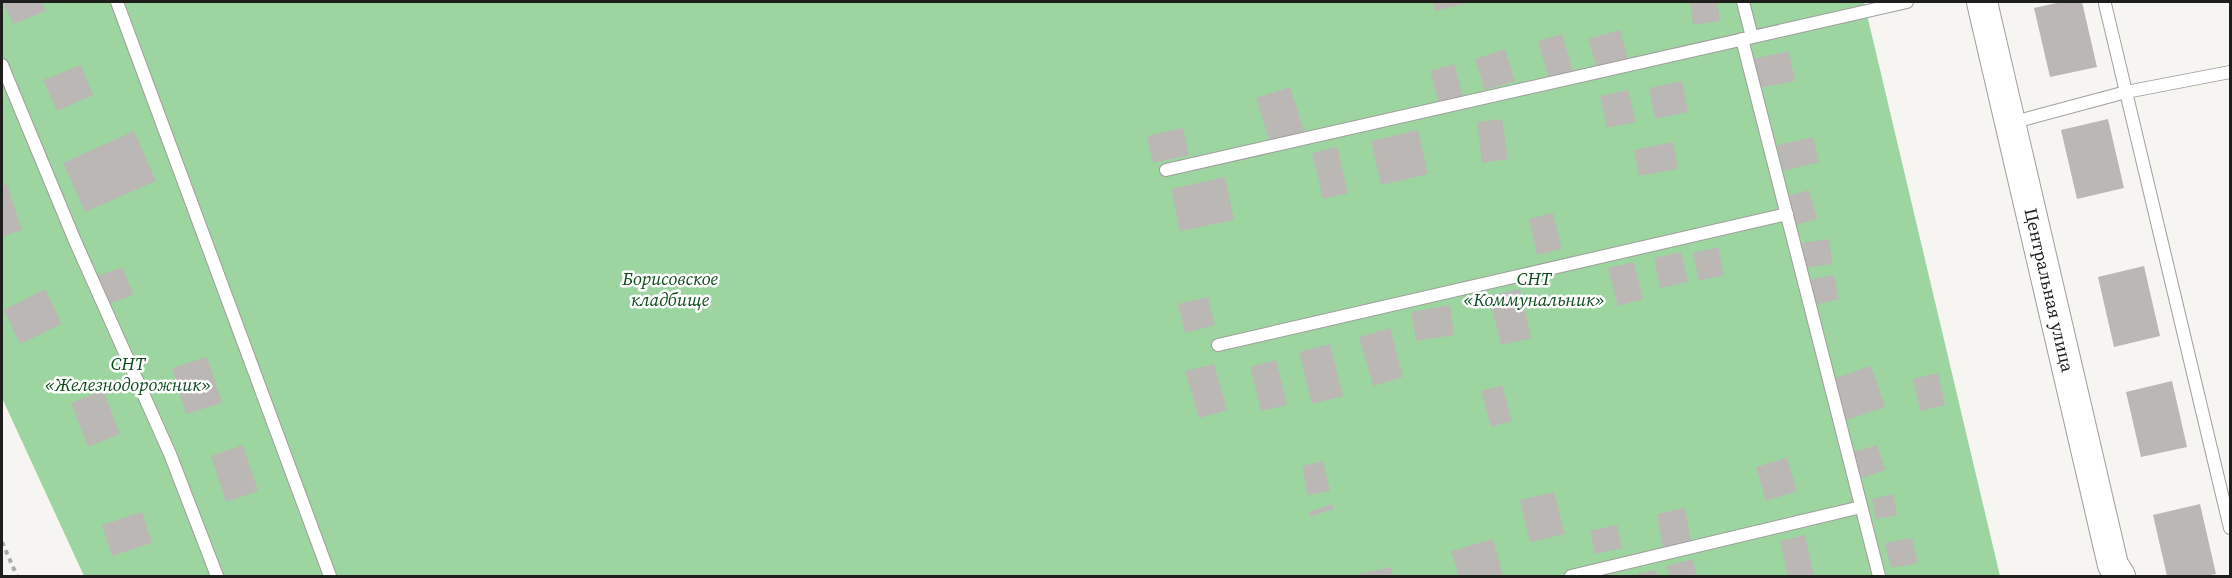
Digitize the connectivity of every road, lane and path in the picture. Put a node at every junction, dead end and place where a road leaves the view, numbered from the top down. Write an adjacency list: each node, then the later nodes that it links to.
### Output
1 (117, 2): 20 (lane)
2 (1743, 2): 6 (lane)
3 (1907, 2): 6 (lane)
4 (1982, 2): 10 (street, Центральная улица)
5 (2105, 4): 9 (lane)
6 (1747, 38): 11 (lane); 12 (lane)
7 (2, 65): 19 (lane)
8 (2230, 72): 9 (lane)
9 (2126, 92): 10 (lane); 15 (lane)
10 (2010, 123): 17 (street, Центральная улица)
11 (1166, 170)
12 (1787, 214): 13 (lane); 14 (lane)
13 (1218, 345)
14 (1862, 507): 21 (lane); 22 (lane)
15 (2230, 528)
16 (2, 542): 18 (path)
17 (2115, 572)
18 (17, 576)
19 (217, 576)
20 (330, 576)
21 (1571, 576)
22 (1879, 576)

